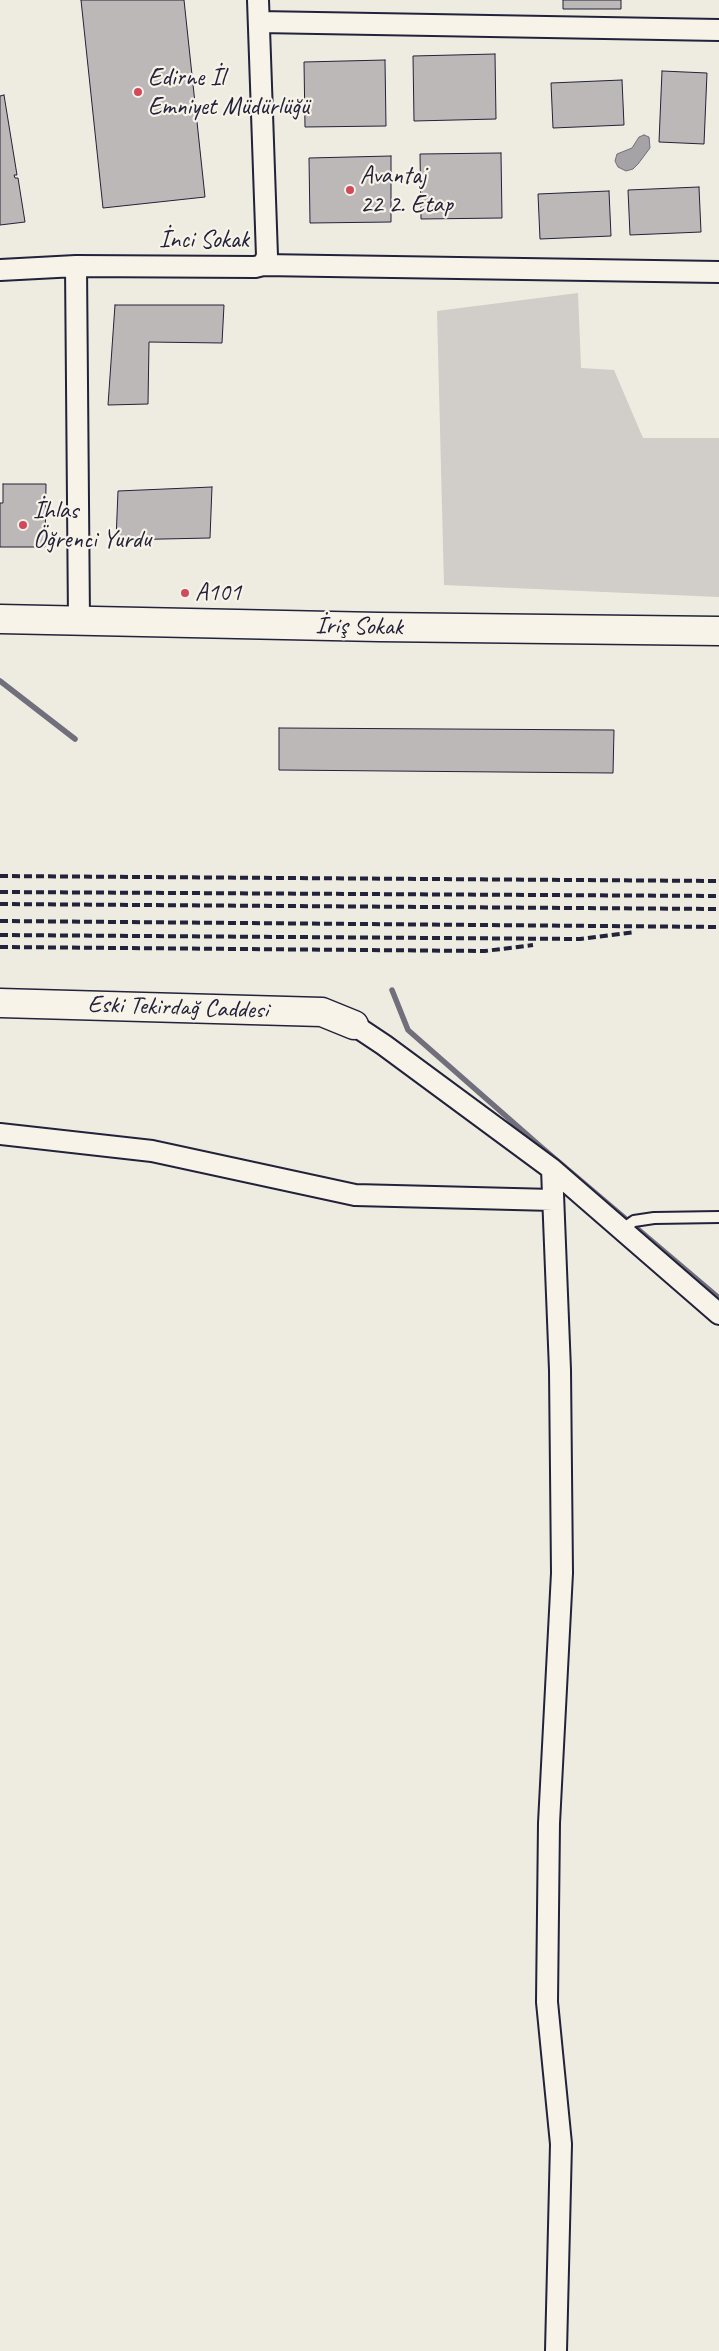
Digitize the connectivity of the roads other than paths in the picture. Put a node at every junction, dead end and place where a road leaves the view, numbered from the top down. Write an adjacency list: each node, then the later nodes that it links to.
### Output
1 (258, 0): 2 (street, İnci Sokak)
2 (260, 22): 3 (street); 4 (street, İnci Sokak)
3 (719, 30)
4 (263, 265): 5 (street, İnci Sokak); 7 (street)
5 (76, 266): 6 (street, İnci Sokak); 9 (street)
6 (0, 270)
7 (719, 272)
8 (0, 619): 9 (main road, İriş Sokak)
9 (79, 620): 10 (main road, İriş Sokak)
10 (719, 631)
11 (0, 1003): 12 (main road, Eski Tekirdağ Caddesi)
12 (354, 1025): 14 (street)
13 (0, 1134): 15 (street)
14 (552, 1169): 15 (street); 17 (street)
15 (553, 1200): 19 (street)
16 (719, 1217): 17 (lane)
17 (626, 1226): 18 (street)
18 (719, 1314)
19 (556, 2351)

